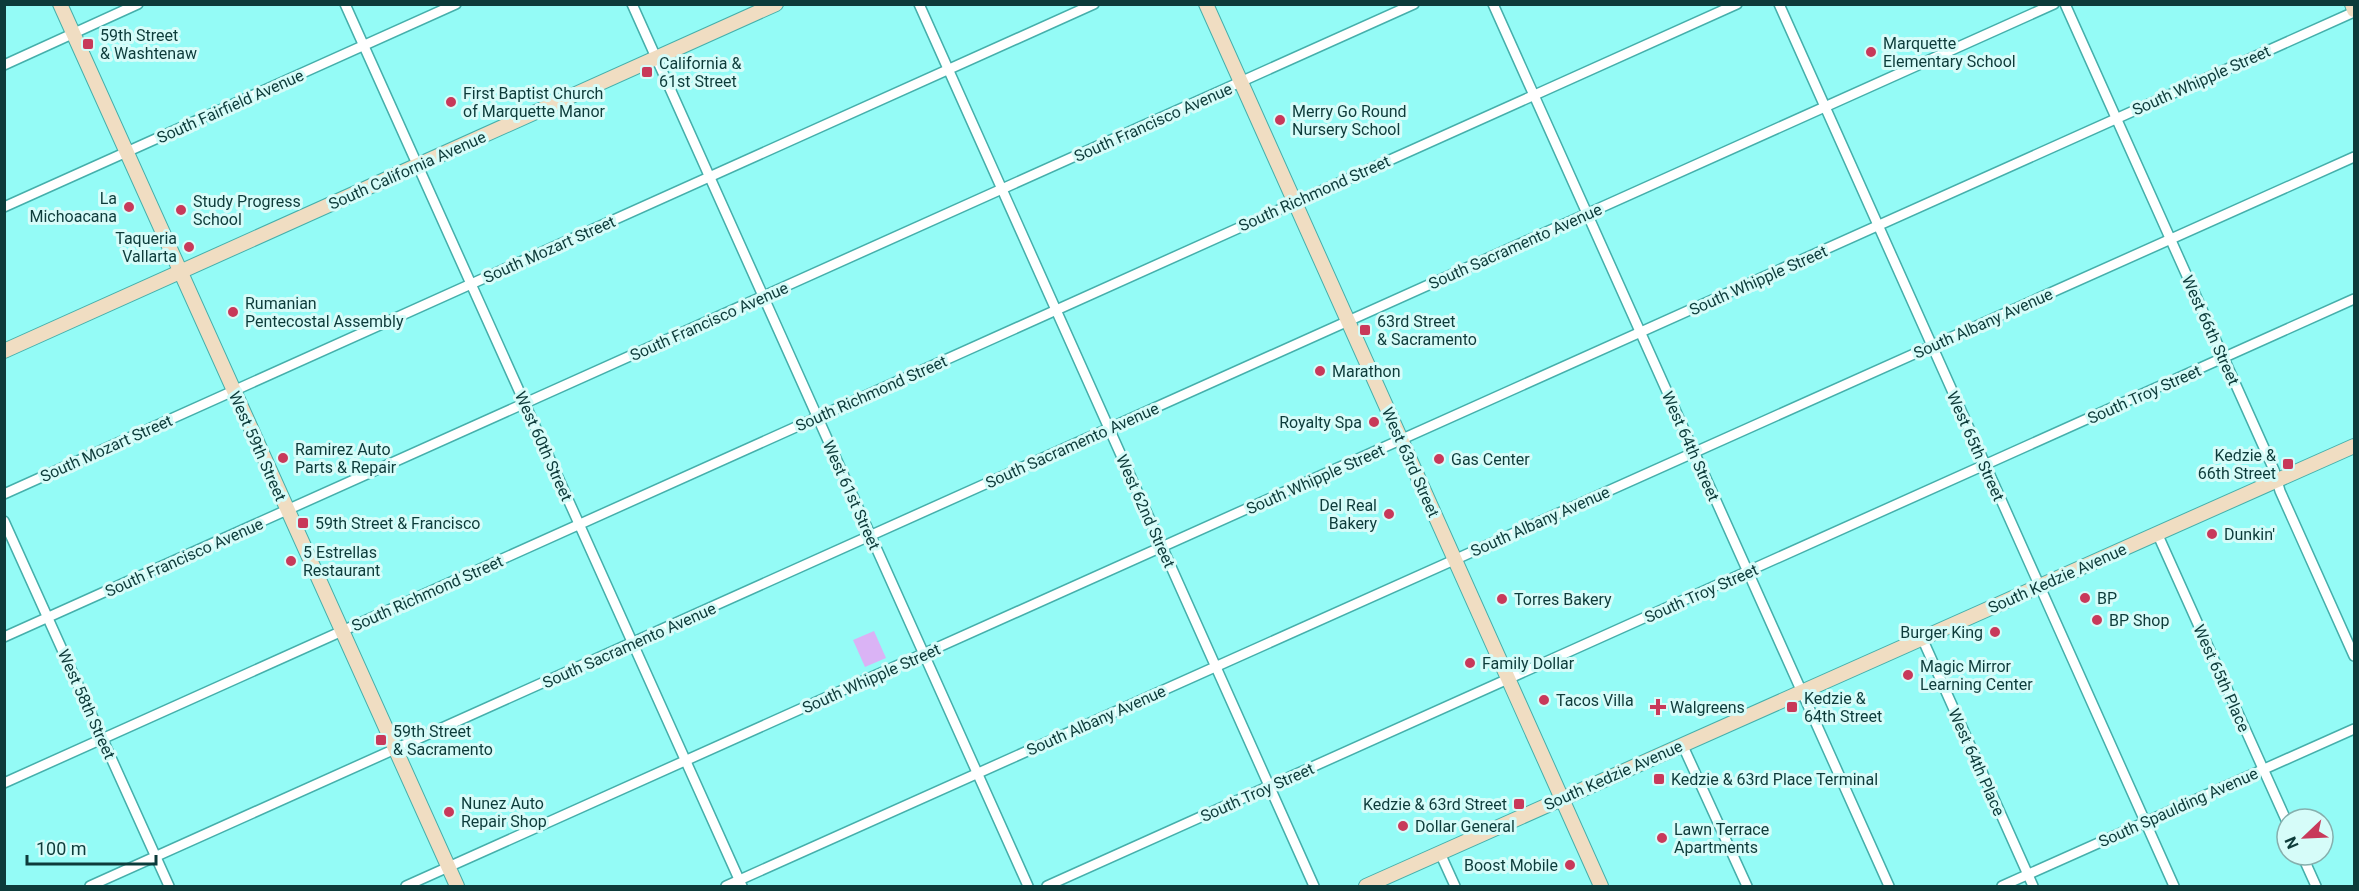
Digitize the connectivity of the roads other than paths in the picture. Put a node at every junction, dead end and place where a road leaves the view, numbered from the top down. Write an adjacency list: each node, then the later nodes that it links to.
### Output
1 (60, 4): 18 (main road, West 59th Street)
2 (138, 4): 18 (street)
3 (345, 4): 19 (street, West 60th Street)
4 (456, 4): 19 (street, South Fairfield Avenue)
5 (632, 4): 20 (street, West 61st Street)
6 (776, 4): 20 (main road, South California Avenue)
7 (919, 4): 22 (street, West 62nd Street)
8 (1094, 4): 22 (street, South Mozart Street)
9 (1206, 4): 23 (main road, West 63rd Street)
10 (1414, 4): 23 (street, South Francisco Avenue)
11 (1493, 4): 24 (street, West 64th Street)
12 (1737, 4): 24 (street, South Richmond Street)
13 (1779, 4): 25 (street, West 65th Street)
14 (2054, 4): 25 (street, South Sacramento Avenue)
15 (2065, 4): 26 (street, West 66th Street)
16 (2352, 4): 17 (main road)
17 (2355, 11): 26 (street, South Whipple Street)
18 (73, 34): 21 (street); 27 (main road, West 59th Street)
19 (364, 46): 27 (street, South Fairfield Avenue); 29 (street, West 60th Street)
20 (656, 58): 29 (main road, South California Avenue); 30 (street, West 61st Street)
21 (4, 65)
22 (948, 70): 30 (street, South Mozart Street); 31 (street, West 62nd Street)
23 (1241, 82): 31 (street, South Francisco Avenue); 32 (main road, West 63rd Street)
24 (1534, 96): 32 (street, South Richmond Street); 34 (street, West 64th Street)
25 (1824, 108): 34 (street, South Sacramento Avenue); 35 (street, West 65th Street)
26 (2116, 119): 35 (street, South Whipple Street); 36 (street, West 66th Street)
27 (127, 152): 33 (street, South Fairfield Avenue); 37 (main road, West 59th Street)
28 (2355, 157): 36 (street, South Albany Avenue)
29 (418, 165): 37 (main road, South California Avenue); 38 (street, West 60th Street)
30 (709, 177): 38 (street, South Mozart Street); 39 (street, West 61st Street)
31 (1002, 189): 39 (street, South Francisco Avenue); 41 (street, West 62nd Street)
32 (1295, 202): 41 (street, South Richmond Street); 42 (main road, West 63rd Street)
33 (4, 207)
34 (1587, 214): 42 (street, South Sacramento Avenue); 43 (street, West 64th Street)
35 (1877, 226): 43 (street, South Whipple Street); 44 (street, West 65th Street)
36 (2170, 240): 44 (street, South Albany Avenue); 46 (street, West 66th Street)
37 (180, 272): 45 (main road, South California Avenue); 47 (main road, West 59th Street)
38 (471, 284): 47 (street, South Mozart Street); 48 (street, West 60th Street)
39 (763, 297): 48 (street, South Francisco Avenue); 49 (street, West 61st Street)
40 (2355, 299): 46 (street, South Troy Street)
41 (1055, 309): 49 (street, South Richmond Street); 50 (street, West 62nd Street)
42 (1348, 321): 50 (street, South Sacramento Avenue); 51 (main road, West 63rd Street)
43 (1640, 333): 51 (street, South Whipple Street); 53 (street, West 64th Street)
44 (1931, 346): 53 (street, South Albany Avenue); 54 (street, West 65th Street)
45 (4, 351)
46 (2224, 358): 54 (street, South Troy Street); 55 (street, West 66th Street)
47 (234, 391): 56 (street, South Mozart Street); 57 (main road, West 59th Street)
48 (525, 403): 57 (street, South Francisco Avenue); 59 (street, West 60th Street)
49 (817, 417): 59 (street, South Richmond Street); 61 (street, West 61st Street)
50 (1109, 429): 61 (street, South Sacramento Avenue); 62 (street, West 62nd Street)
51 (1401, 440): 62 (street, South Whipple Street); 63 (main road, West 63rd Street)
52 (2355, 446): 55 (main road, South Kedzie Avenue)
53 (1694, 452): 63 (street, South Albany Avenue); 64 (street, West 64th Street)
54 (1984, 466): 64 (street, South Troy Street); 65 (street, West 65th Street)
55 (2277, 480): 60 (main road, South Kedzie Avenue); 72 (street, West 66th Street)
56 (4, 494)
57 (287, 510): 66 (street, South Francisco Avenue); 67 (main road, West 59th Street)
58 (4, 521): 66 (street, West 58th Street)
59 (579, 524): 67 (street, South Richmond Street); 70 (street, West 60th Street)
60 (2157, 533): 65 (main road, South Kedzie Avenue); 81 (street, West 65th Place)
61 (870, 536): 70 (street, South Sacramento Avenue); 71 (street, West 61st Street)
62 (1162, 547): 71 (street, South Whipple Street); 73 (street, West 62nd Street)
63 (1454, 559): 73 (street, South Albany Avenue); 74 (main road, West 63rd Street)
64 (1748, 572): 74 (street, South Troy Street); 75 (street, West 64th Street)
65 (2038, 586): 69 (main road, South Kedzie Avenue); 87 (street, West 65th Street)
66 (48, 617): 68 (street, South Francisco Avenue); 77 (street, West 58th Street)
67 (342, 631): 77 (street, South Richmond Street); 79 (main road, West 59th Street)
68 (4, 637)
69 (1922, 638): 75 (main road, South Kedzie Avenue); 92 (street, West 64th Place)
70 (633, 643): 79 (street, South Sacramento Avenue); 80 (street, West 60th Street)
71 (924, 654): 80 (street, South Whipple Street); 82 (street, West 61st Street)
72 (2355, 656)
73 (1215, 666): 82 (street, South Albany Avenue); 84 (street, West 62nd Street)
74 (1508, 679): 84 (street, South Troy Street); 85 (main road, West 63rd Street)
75 (1801, 691): 78 (main road, South Kedzie Avenue); 106 (street, West 64th Street)
76 (2355, 729): 81 (street, South Spaulding Avenue)
77 (102, 739): 83 (street, South Richmond Street); 89 (street, West 58th Street)
78 (1682, 744): 85 (main road, South Kedzie Avenue); 105 (street)
79 (395, 749): 89 (street, South Sacramento Avenue); 91 (main road, West 59th Street)
80 (686, 761): 91 (street, South Whipple Street); 93 (street, West 60th Street)
81 (2263, 769): 86 (street, West 65th Place); 87 (street, South Spaulding Avenue)
82 (977, 773): 93 (street, South Albany Avenue); 99 (street, West 61st Street)
83 (4, 783)
84 (1269, 787): 100 (street, South Troy Street); 101 (street, West 62nd Street)
85 (1562, 798): 88 (main road, South Kedzie Avenue); 104 (main road, West 63rd Street)
86 (2280, 807)
87 (2145, 822): 92 (street, South Spaulding Avenue); 109 (street, West 65th Street)
88 (1440, 853): 102 (main road, South Kedzie Avenue); 103 (street)
89 (156, 857): 94 (street, South Sacramento Avenue); 95 (street, West 58th Street)
90 (2307, 867): 110 (street)
91 (448, 868): 96 (street, South Whipple Street); 97 (main road, West 59th Street)
92 (2027, 875): 107 (street, South Spaulding Avenue); 108 (street, West 64th Place)
93 (741, 883): 98 (street, South Albany Avenue)
94 (90, 886)
95 (169, 886)
96 (406, 886)
97 (457, 886)
98 (726, 886)
99 (1028, 886)
100 (1047, 886)
101 (1314, 886)
102 (1366, 886)
103 (1455, 886)
104 (1601, 886)
105 (1747, 886)
106 (1889, 886)
107 (2002, 886)
108 (2032, 886)
109 (2174, 886)
110 (2316, 886)

